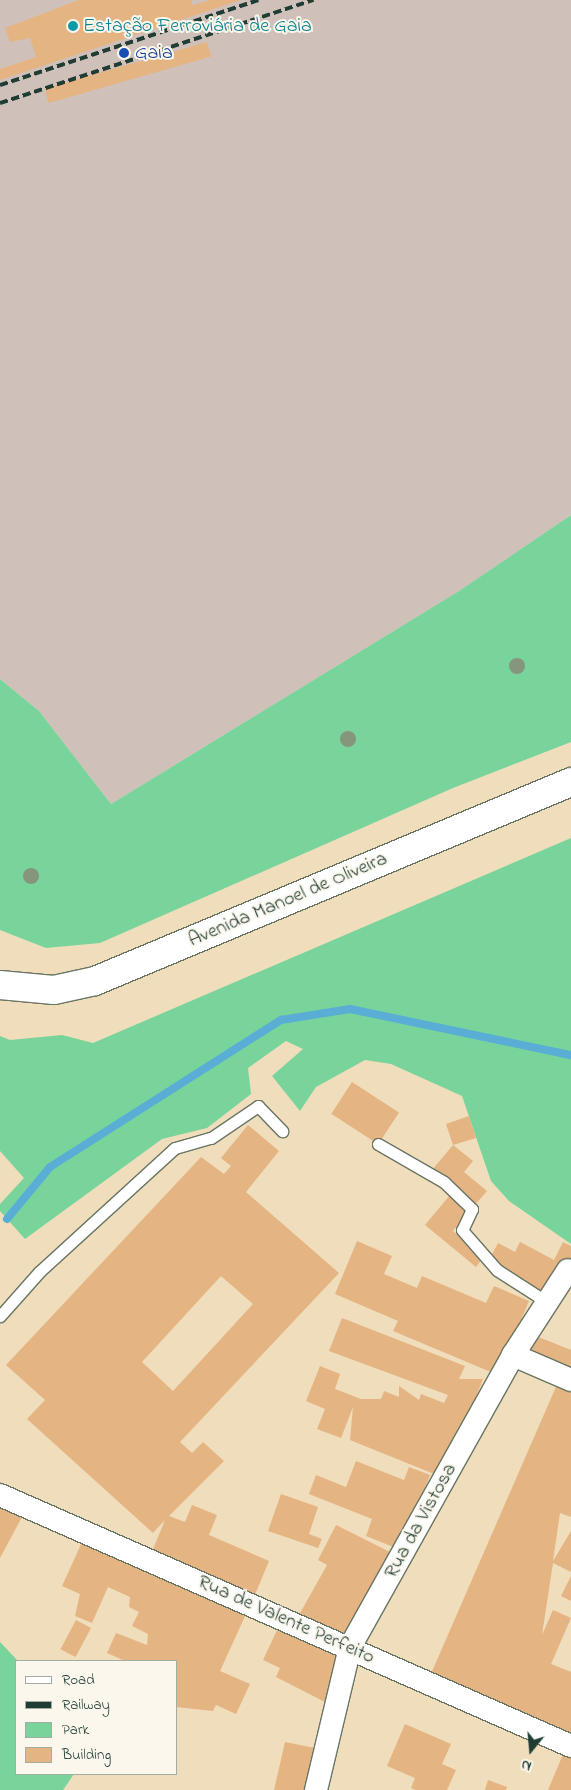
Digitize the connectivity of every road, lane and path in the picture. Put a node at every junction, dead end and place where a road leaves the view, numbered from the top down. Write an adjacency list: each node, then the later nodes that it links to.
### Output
1 (571, 782): 2 (main road, Avenida Manoel de Oliveira)
2 (0, 985)
3 (282, 1131): 7 (lane)
4 (378, 1144): 6 (lane)
5 (568, 1270): 6 (street, Rua da Vistosa)
6 (547, 1302): 8 (street, Rua da Vistosa)
7 (0, 1316)
8 (513, 1355): 9 (street); 11 (street, Rua da Vistosa)
9 (571, 1380)
10 (0, 1495): 11 (street, Rua de Valente Perfeito)
11 (350, 1648): 12 (street, Rua de Valente Perfeito); 13 (street, Rua da Vistosa)
12 (571, 1746)
13 (316, 1790)

